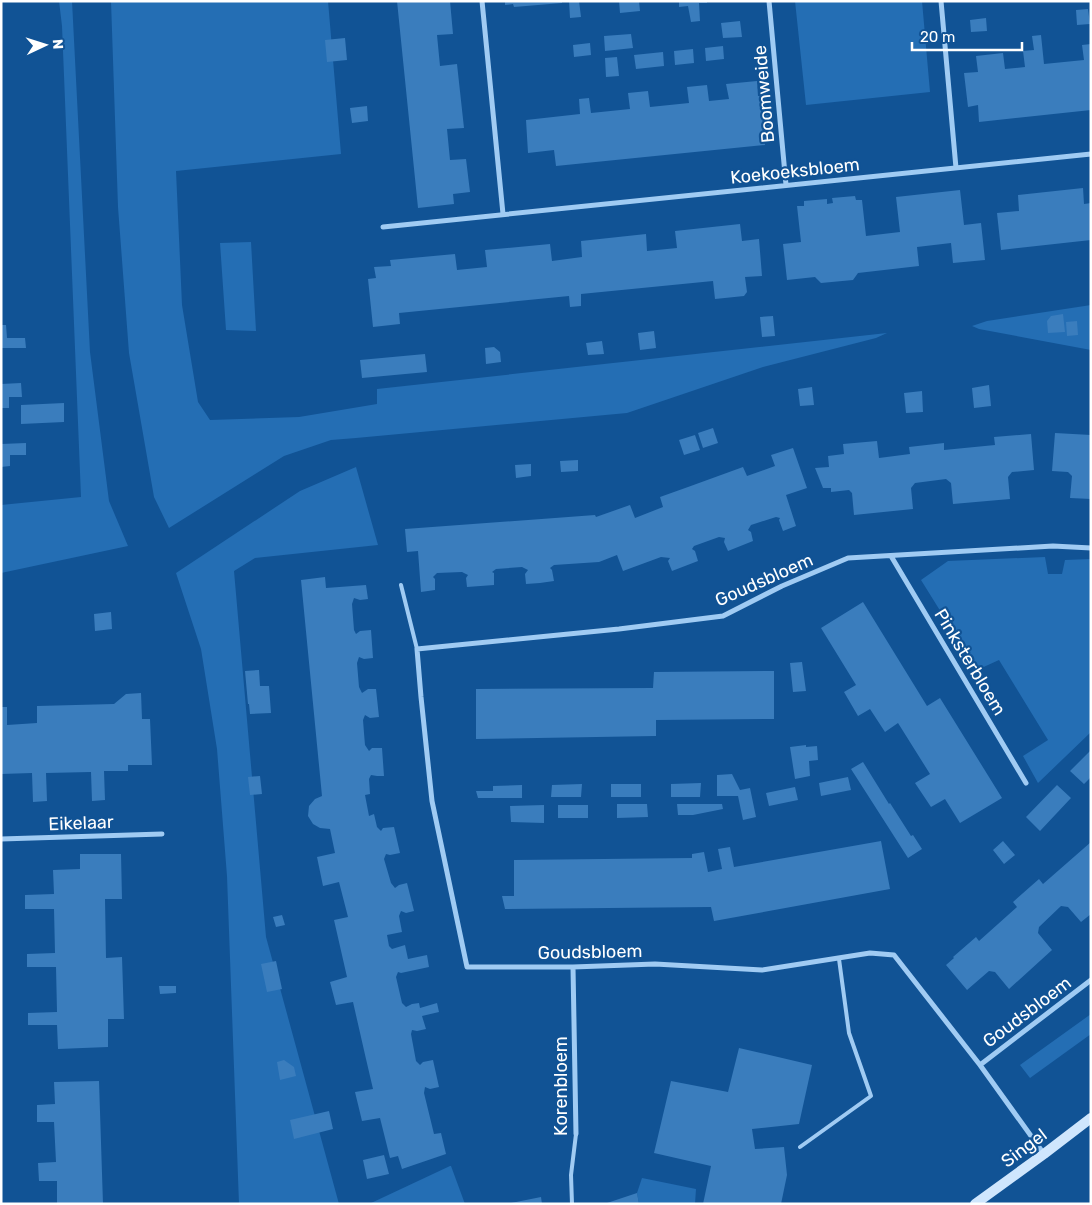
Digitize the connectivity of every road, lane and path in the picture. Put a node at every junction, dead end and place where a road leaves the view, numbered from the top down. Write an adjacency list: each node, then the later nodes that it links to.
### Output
1 (482, 1): 7 (street)
2 (769, 1): 6 (street, Boomweide)
3 (941, 1): 5 (street)
4 (1091, 154): 5 (street, Koekoeksbloem)
5 (956, 168): 6 (street, Koekoeksbloem)
6 (786, 185): 7 (street, Koekoeksbloem)
7 (503, 214): 8 (street, Koekoeksbloem)
8 (383, 227)
9 (1091, 548): 10 (street, Goudsbloem)
10 (891, 556): 12 (street, Goudsbloem); 13 (street, Pinksterbloem)
11 (401, 585): 12 (lane, Goudsbloem)
12 (417, 649): 17 (street, Goudsbloem)
13 (1026, 783)
14 (162, 834): 15 (street, Eikelaar)
15 (1, 839)
16 (839, 959): 17 (street, Goudsbloem); 19 (street, Goudsbloem); 22 (lane)
17 (572, 967): 21 (street, Korenbloem)
18 (1091, 980): 19 (street, Goudsbloem)
19 (980, 1065): 23 (street, Goudsbloem)
20 (1091, 1118): 23 (street, Singel)
21 (576, 1134): 24 (lane, Korenbloem)
22 (800, 1147)
23 (1044, 1154): 25 (street, Singel)
24 (572, 1204)
25 (975, 1204)

